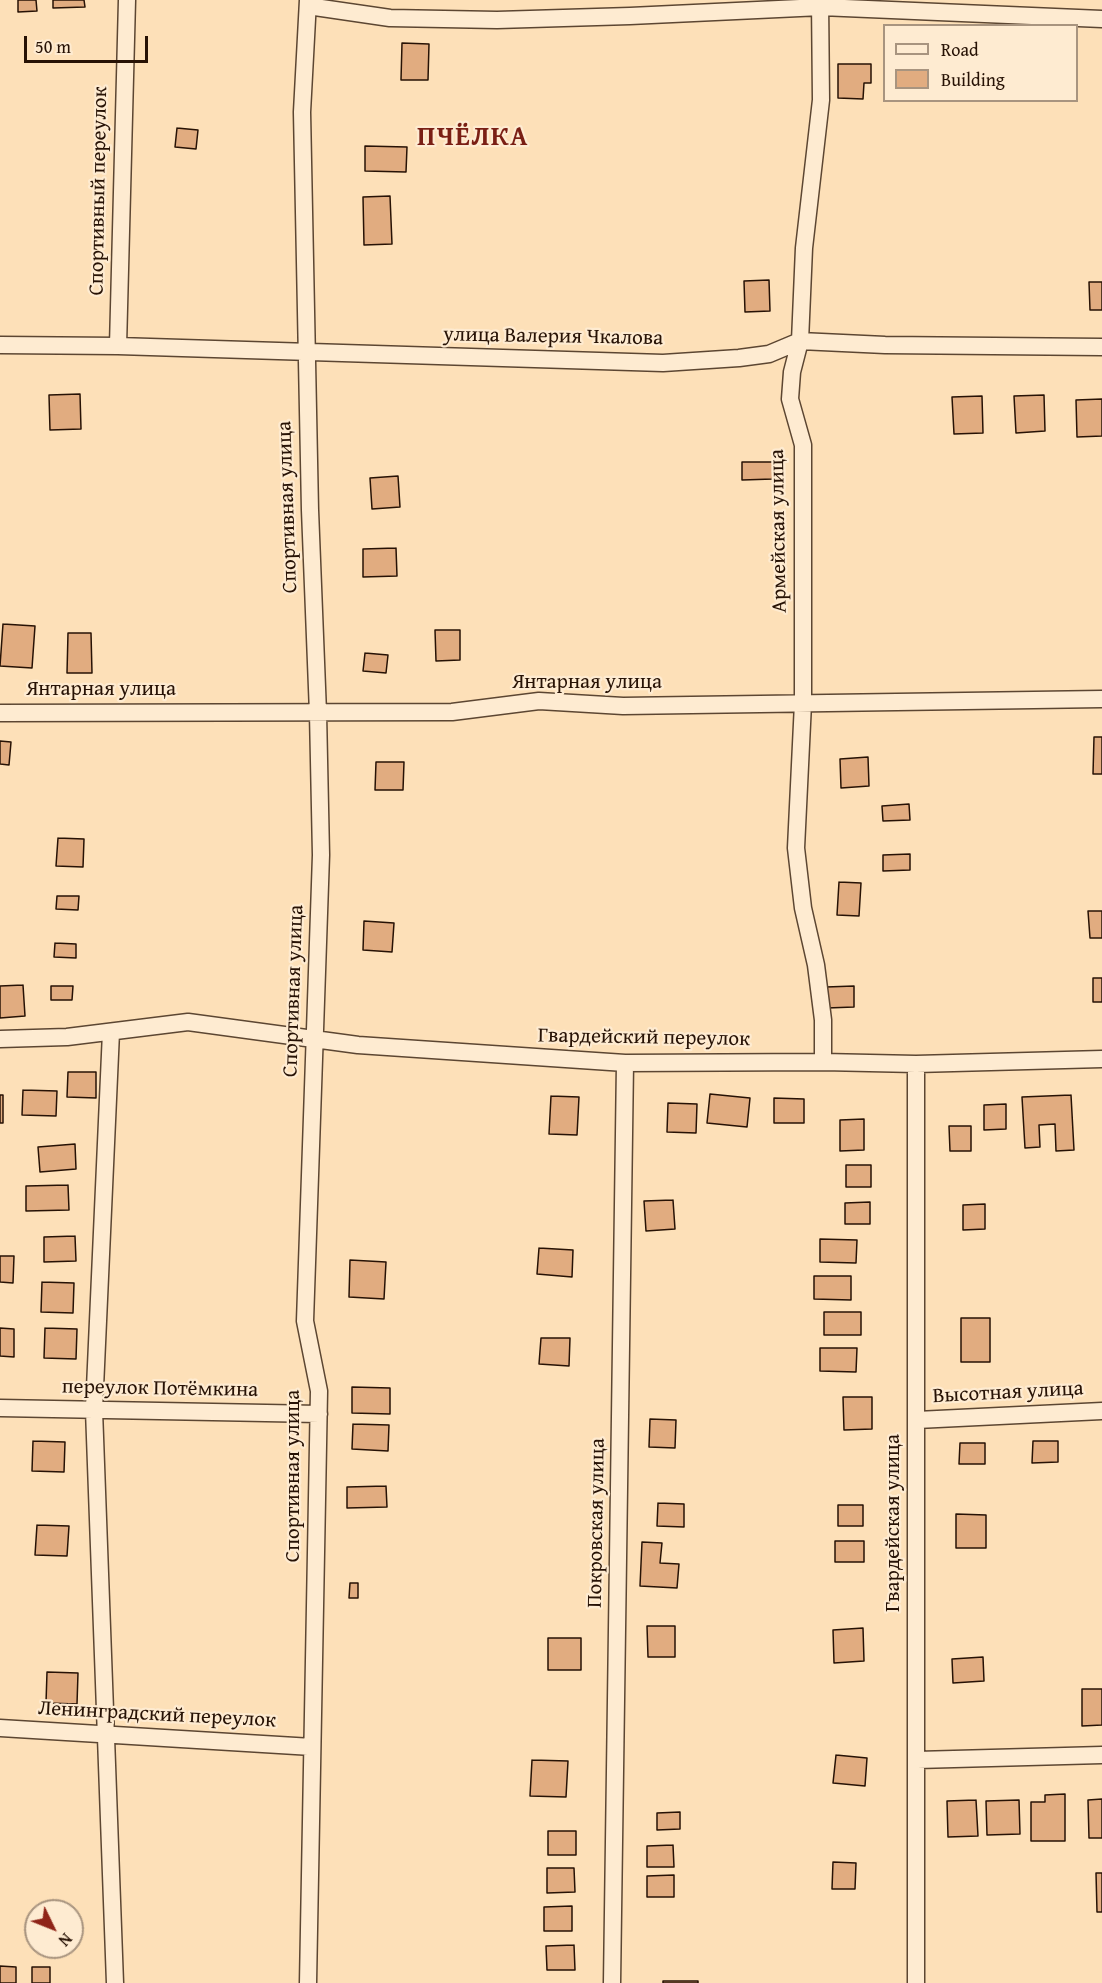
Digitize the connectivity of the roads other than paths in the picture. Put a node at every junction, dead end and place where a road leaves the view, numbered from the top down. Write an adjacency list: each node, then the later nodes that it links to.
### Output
1 (127, 0): 7 (street, Спортивный переулок)
2 (308, 3): 3 (street); 9 (street, Спортивная улица)
3 (820, 4): 4 (street); 5 (street, Армейская улица)
4 (1102, 19)
5 (800, 341): 8 (street, улица Валерия Чкалова); 9 (street, улица Валерия Чкалова); 11 (street, Армейская улица)
6 (0, 345): 7 (street, улица Валерия Чкалова)
7 (118, 346): 9 (street, улица Валерия Чкалова)
8 (1102, 347)
9 (307, 353): 13 (street, Спортивная улица)
10 (1102, 699): 11 (street, Янтарная улица)
11 (803, 703): 13 (street, Янтарная улица); 18 (street, Армейская улица)
12 (0, 713): 13 (street, Янтарная улица)
13 (318, 713): 16 (street, Спортивная улица)
14 (111, 1032): 15 (street, Гвардейский переулок); 16 (street, Гвардейский переулок); 22 (street)
15 (0, 1039)
16 (315, 1039): 19 (street, Гвардейский переулок); 24 (street, Спортивная улица)
17 (1102, 1059): 20 (street, Гвардейский переулок)
18 (823, 1062): 19 (street, Гвардейский переулок); 20 (street, Гвардейский переулок)
19 (625, 1063): 33 (street, Покровская улица)
20 (916, 1064): 25 (street, Гвардейская улица)
21 (0, 1408): 22 (street, переулок Потёмкина)
22 (94, 1410): 24 (street, переулок Потёмкина); 27 (street)
23 (1102, 1411): 25 (street, Высотная улица)
24 (319, 1414): 28 (street, Спортивная улица)
25 (917, 1420): 30 (street, Гвардейская улица)
26 (0, 1728): 27 (street, Ленинградский переулок)
27 (106, 1735): 28 (street, Ленинградский переулок); 31 (street)
28 (312, 1747): 32 (street, Спортивная улица)
29 (1102, 1755): 30 (street)
30 (916, 1760): 34 (street, Гвардейская улица)
31 (115, 1983)
32 (308, 1983)
33 (612, 1983)
34 (916, 1983)

